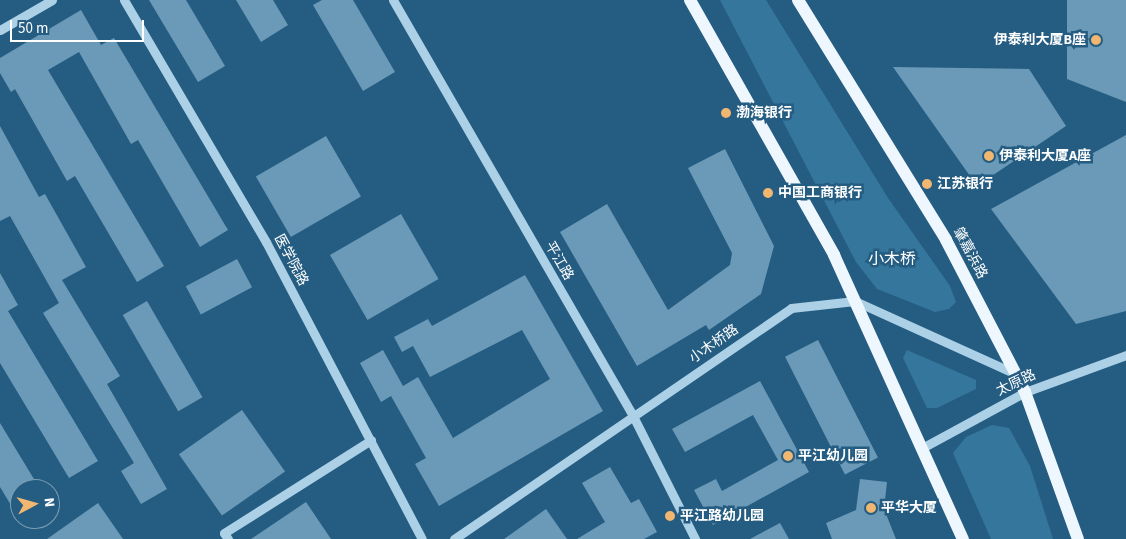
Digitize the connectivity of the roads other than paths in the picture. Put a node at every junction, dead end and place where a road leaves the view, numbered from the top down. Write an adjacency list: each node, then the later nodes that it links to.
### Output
1 (52, 0): 6 (street)
2 (124, 0): 12 (street, 医学院路)
3 (392, 0): 11 (street, 平江路)
4 (690, 0): 7 (main road)
5 (798, 0): 9 (main road, 肇嘉浜路)
6 (0, 30)
7 (855, 301): 9 (street); 11 (street, 小木桥路); 13 (main road)
8 (1126, 355): 10 (street, 太原路)
9 (1016, 374): 10 (main road, 肇嘉浜路)
10 (1024, 392): 13 (street, 太原路); 19 (main road, 肇嘉浜路)
11 (634, 416): 16 (street, 小木桥路); 17 (street, 平江路)
12 (370, 440): 14 (street); 15 (street, 医学院路)
13 (922, 448): 18 (main road)
14 (228, 539)
15 (422, 539)
16 (454, 539)
17 (695, 539)
18 (963, 539)
19 (1078, 539)

